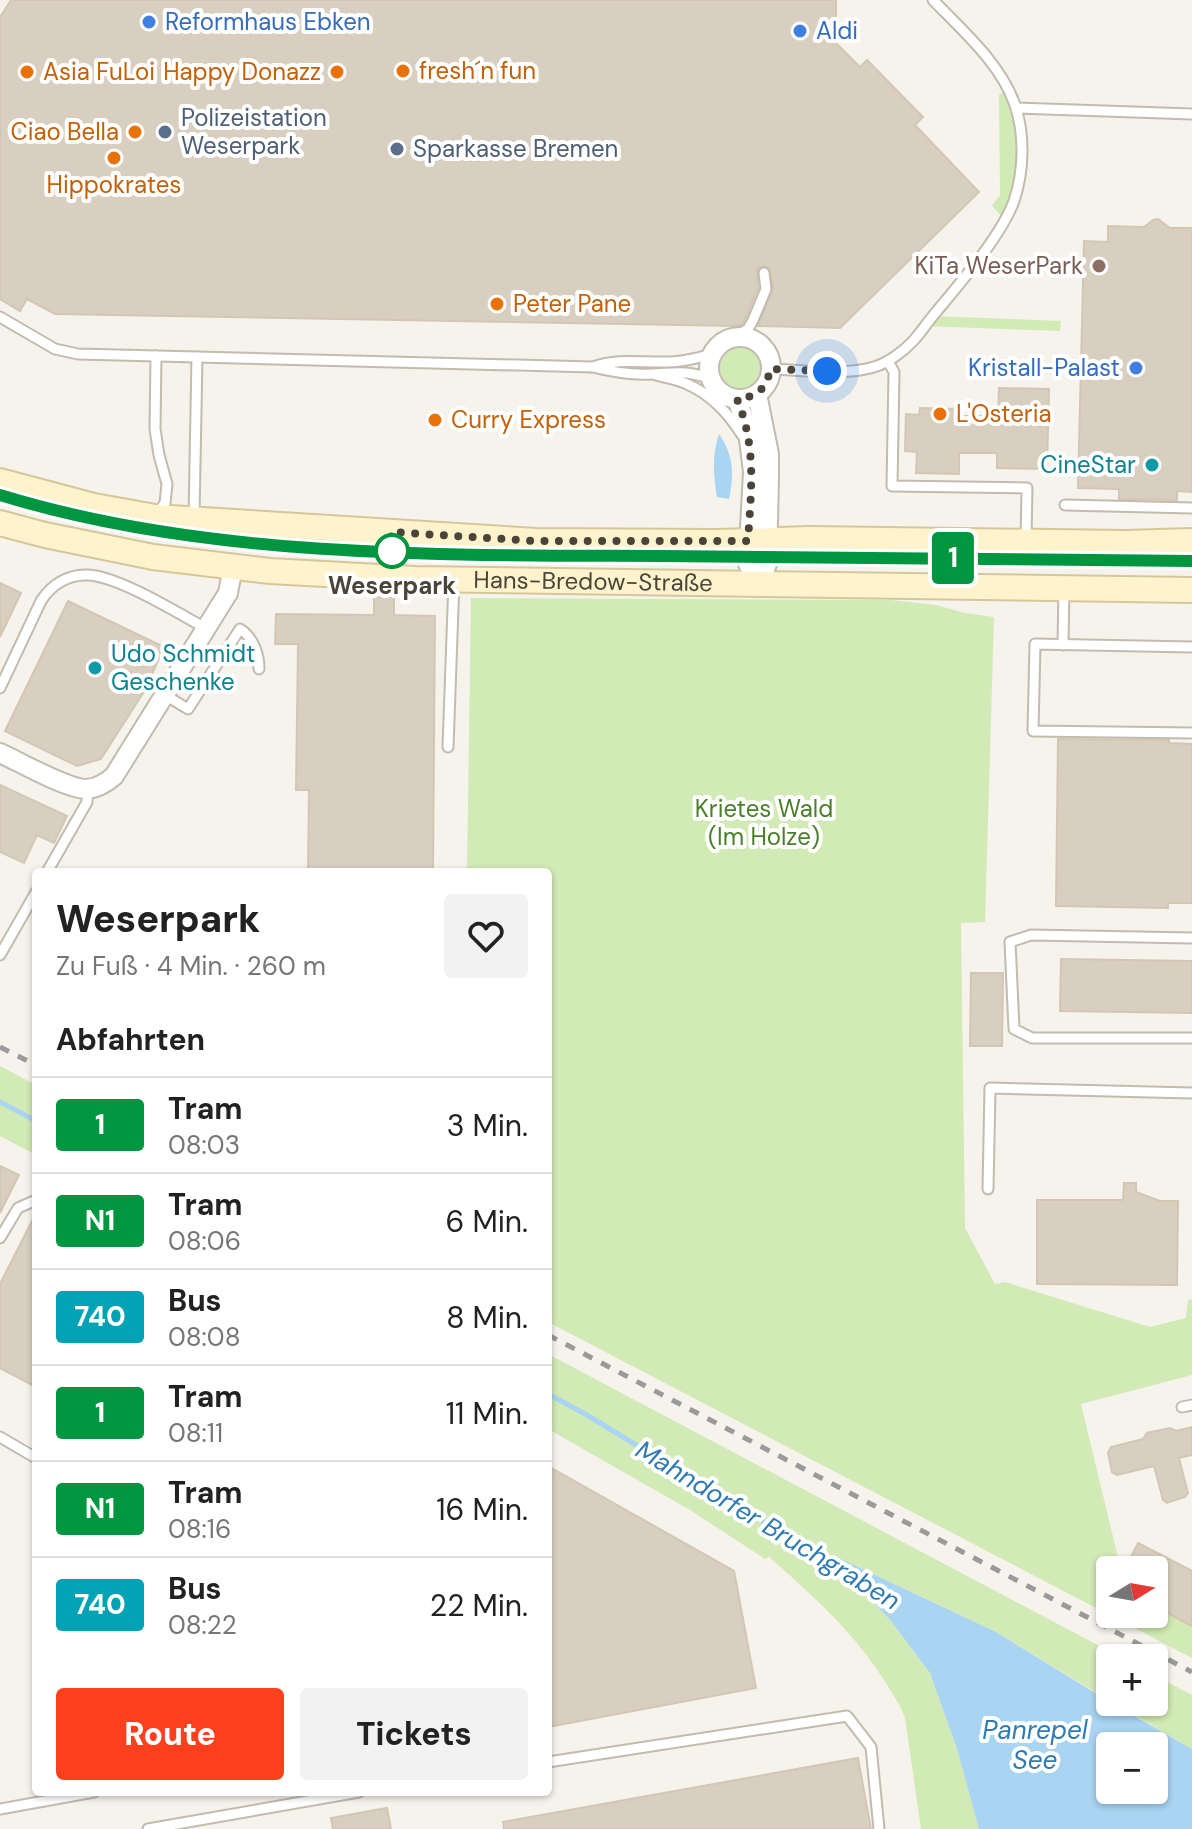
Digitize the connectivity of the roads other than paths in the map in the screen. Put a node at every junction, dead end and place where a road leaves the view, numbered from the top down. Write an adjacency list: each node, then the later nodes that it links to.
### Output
1 (933, 0): 2 (lane)
2 (1016, 108): 3 (lane); 10 (lane)
3 (1192, 114)
4 (764, 273): 6 (lane)
5 (0, 317): 8 (lane)
6 (744, 336): 7 (street); 12 (street)
7 (712, 354): 11 (lane); 14 (street)
8 (156, 356): 9 (lane); 21 (lane)
9 (197, 357): 11 (lane); 22 (lane)
10 (888, 361): 12 (lane); 26 (lane)
11 (593, 367): 13 (lane)
12 (770, 369): 15 (street)
13 (652, 374): 14 (lane); 17 (lane)
14 (711, 379): 16 (street)
15 (757, 394): 16 (street); 24 (street)
16 (737, 399): 17 (street)
17 (751, 450): 24 (street)
18 (0, 481): 21 (main road, Hans-Bredow-Straße)
19 (1065, 505): 20 (lane)
20 (1192, 508)
21 (155, 517): 22 (main road, Hans-Bredow-Straße)
22 (194, 520): 24 (main road, Hans-Bredow-Straße)
23 (0, 523): 27 (main road, Hans-Bredow-Straße)
24 (758, 541): 26 (main road, Hans-Bredow-Straße); 29 (street)
25 (1192, 541): 26 (main road, Hans-Bredow-Straße)
26 (1026, 542)
27 (233, 567): 28 (main road, Hans-Bredow-Straße); 32 (street)
28 (454, 580): 29 (main road, Hans-Bredow-Straße); 39 (lane)
29 (759, 584): 30 (main road, Hans-Bredow-Straße)
30 (1064, 588): 31 (main road, Hans-Bredow-Straße); 33 (lane)
31 (1192, 590)
32 (207, 629): 36 (lane); 37 (street)
33 (1063, 645): 34 (lane); 38 (lane)
34 (1192, 647)
35 (259, 669): 37 (lane)
36 (0, 688)
37 (165, 695): 41 (street)
38 (1192, 733)
39 (448, 747)
40 (0, 753): 41 (street)
41 (88, 789): 42 (lane)
42 (49, 868)
43 (32, 899): 45 (lane)
44 (1192, 938): 46 (lane)
45 (0, 955)
46 (1192, 1038)
47 (1192, 1093): 48 (lane)
48 (988, 1189)
49 (32, 1202): 50 (lane)
50 (0, 1238)
51 (0, 1437): 52 (lane)
52 (32, 1456)
53 (552, 1761): 58 (lane)
54 (72, 1796): 56 (lane)
55 (336, 1796): 57 (lane)
56 (0, 1809)
57 (148, 1829)
58 (879, 1829)

